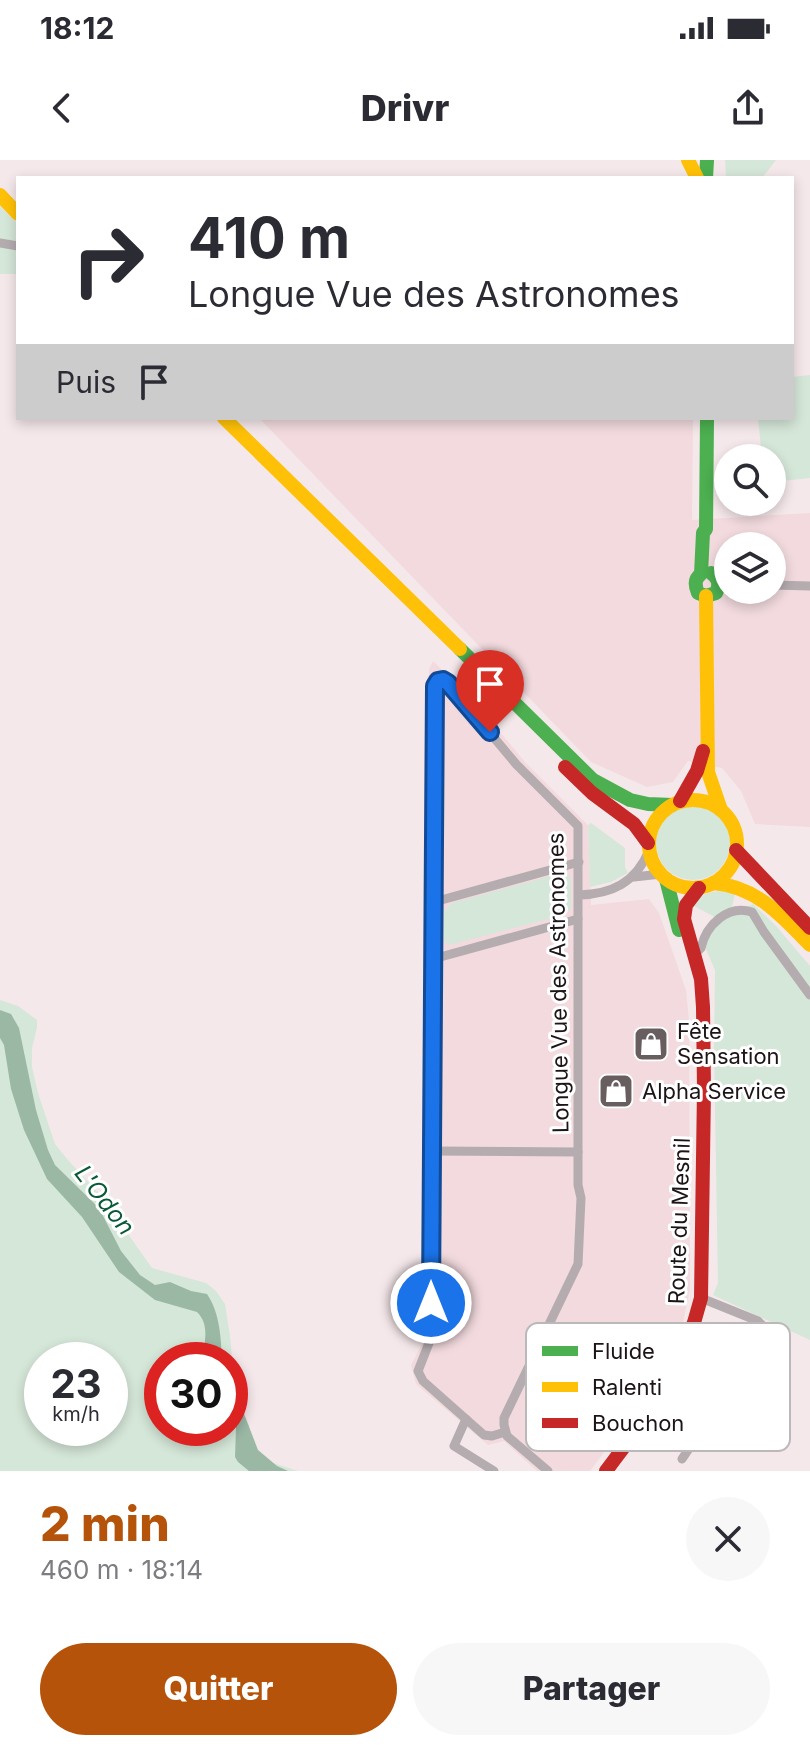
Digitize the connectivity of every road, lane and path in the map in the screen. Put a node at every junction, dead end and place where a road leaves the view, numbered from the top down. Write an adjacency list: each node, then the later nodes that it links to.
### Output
1 (0, 195): 2 (main road)
2 (16, 212)
3 (226, 420): 11 (main road)
4 (707, 420): 5 (main road)
5 (714, 575)
6 (714, 579): 10 (main road)
7 (786, 585): 8 (street)
8 (810, 586)
9 (714, 594): 10 (main road)
10 (706, 596): 12 (main road)
11 (506, 696): 13 (main road); 15 (main road)
12 (706, 714): 13 (main road); 14 (main road)
13 (676, 803): 14 (main road); 15 (main road)
14 (721, 810): 16 (main road)
15 (649, 847): 18 (street); 19 (main road)
16 (736, 850): 20 (main road); 24 (main road)
17 (579, 862): 21 (street, Longue Vue des Astronomes); 22 (street); 22 (street, Longue Vue des Astronomes)
18 (634, 877): 19 (street); 21 (street)
19 (663, 877): 20 (main road); 26 (main road, Route du Mesnil)
20 (706, 885): 25 (main road); 26 (main road, Route du Mesnil)
21 (579, 895): 23 (street, Longue Vue des Astronomes)
22 (434, 902): 27 (street)
23 (578, 919): 27 (street); 30 (street, Longue Vue des Astronomes)
24 (810, 928)
25 (810, 945)
26 (691, 956): 28 (street); 31 (main road, Route du Mesnil)
27 (433, 959): 29 (street)
28 (810, 995)
29 (431, 1151): 30 (street); 36 (street)
30 (578, 1152): 32 (street, Longue Vue des Astronomes)
31 (701, 1298): 33 (main road, Route du Mesnil); 34 (street)
32 (550, 1323)
33 (696, 1323)
34 (760, 1323)
35 (526, 1372): 37 (street, Longue Vue des Astronomes)
36 (466, 1419): 37 (street); 41 (street)
37 (505, 1432): 42 (street)
38 (621, 1451): 43 (main road, Route du Mesnil)
39 (687, 1451): 40 (street)
40 (682, 1459)
41 (494, 1471)
42 (548, 1471)
43 (606, 1471)

